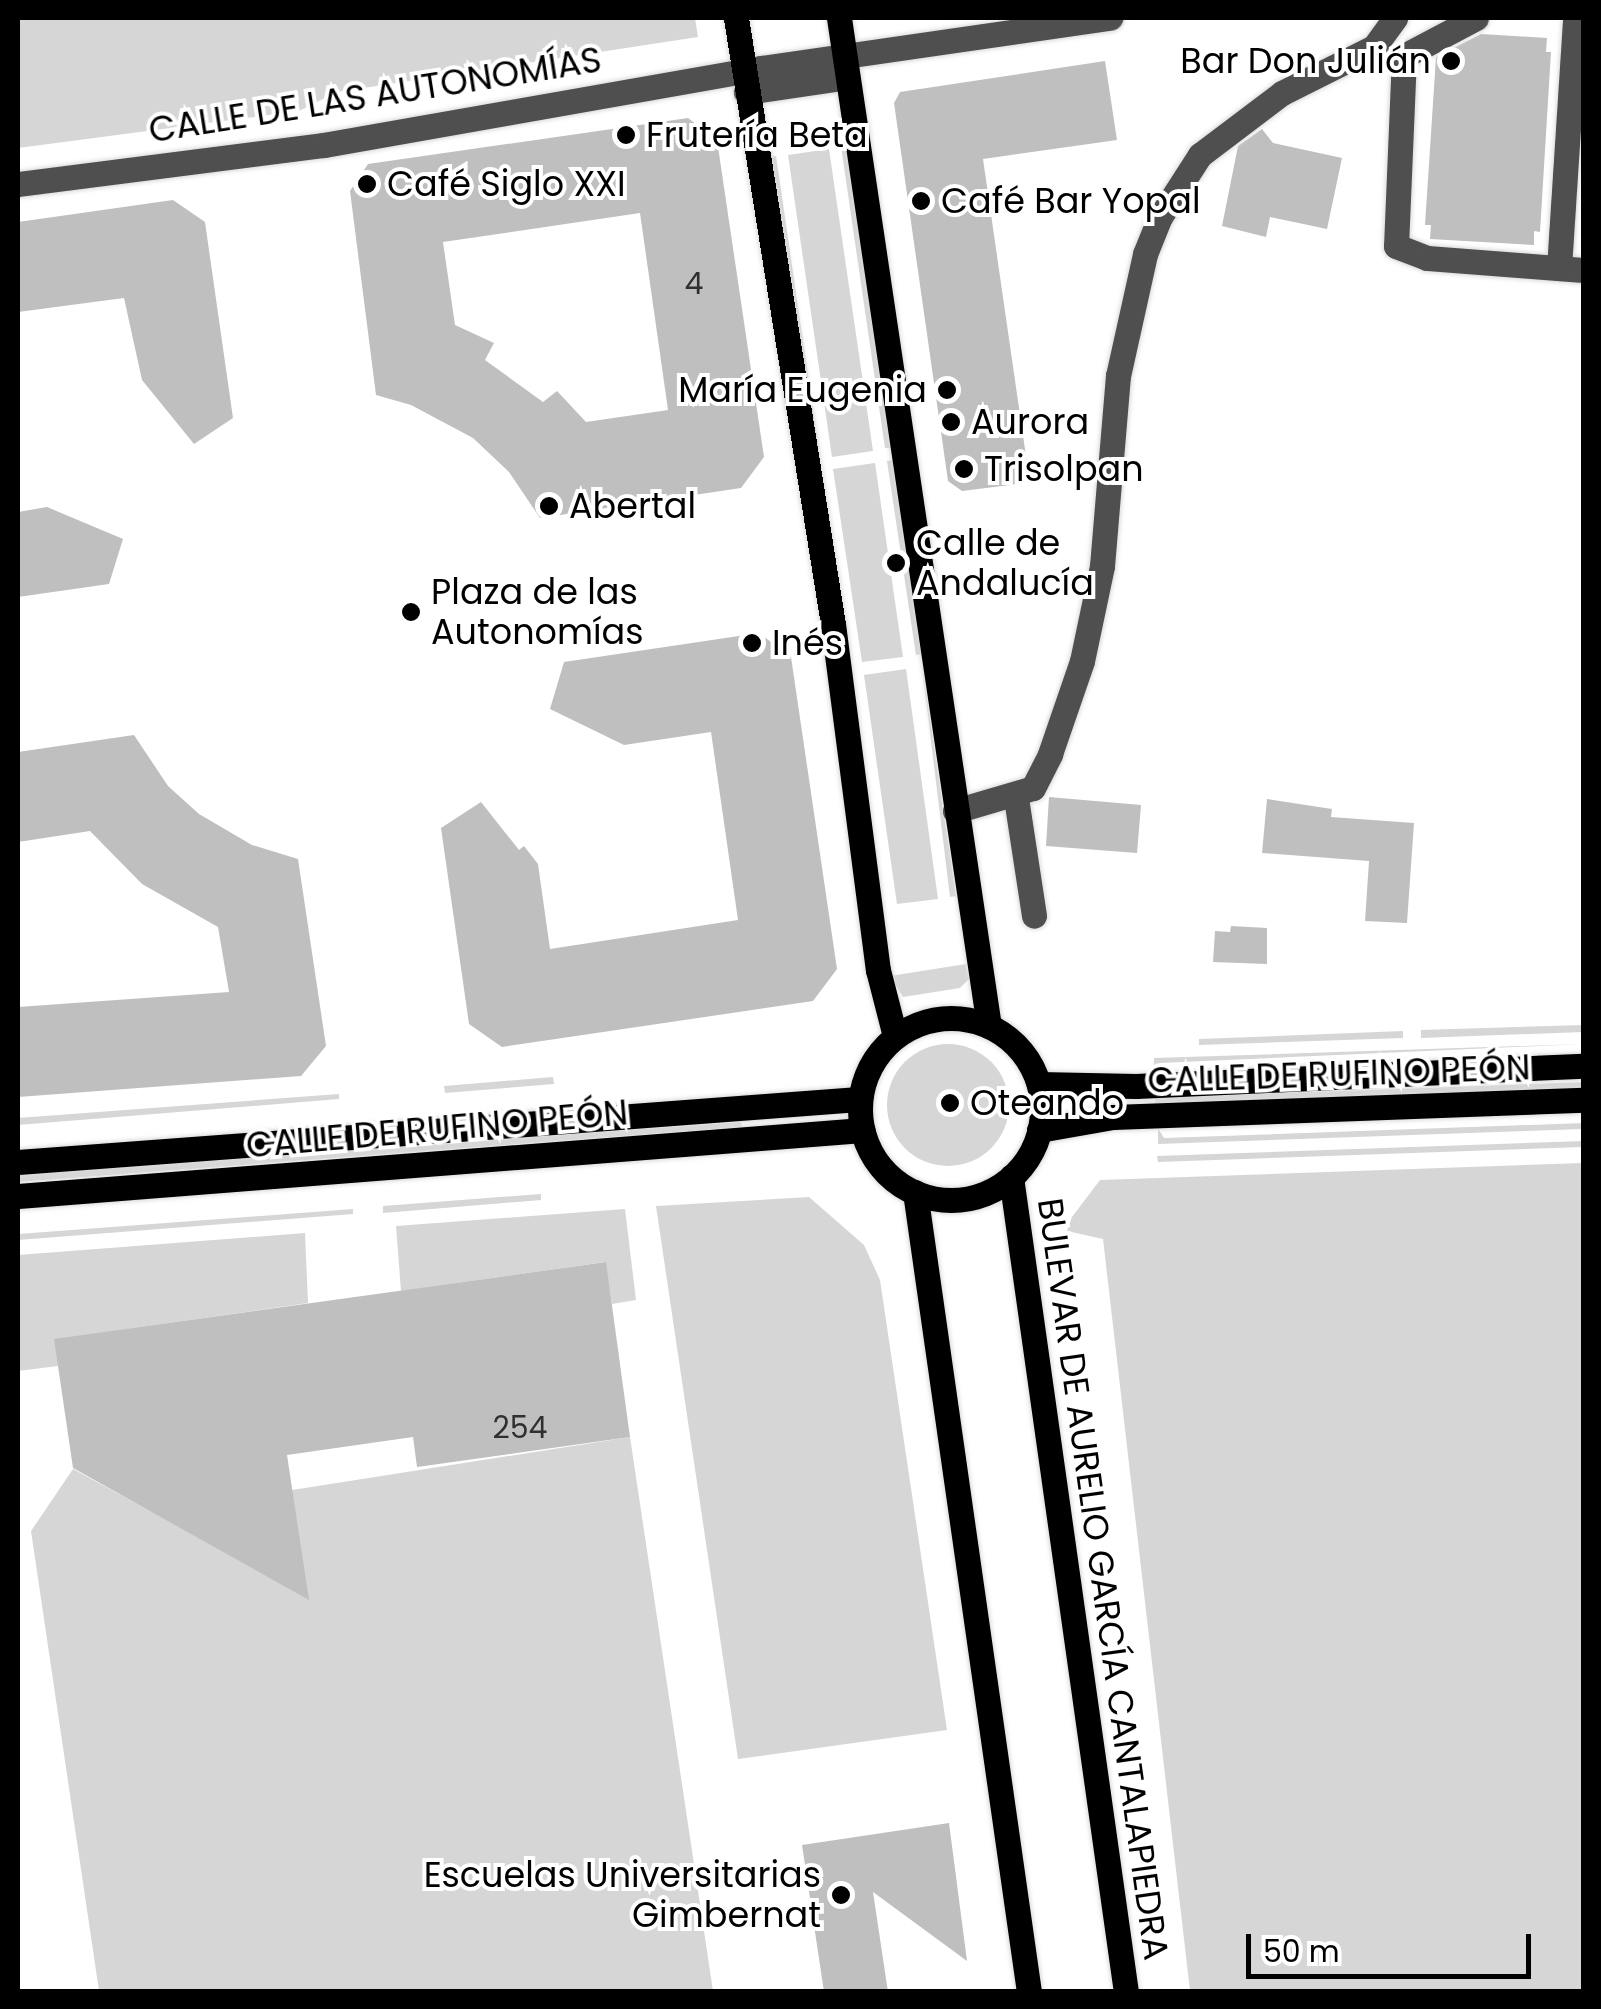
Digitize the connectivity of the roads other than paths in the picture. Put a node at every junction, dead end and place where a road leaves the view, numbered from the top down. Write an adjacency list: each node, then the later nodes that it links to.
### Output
1 (736, 18): 8 (main road)
2 (839, 18): 7 (main road)
3 (1110, 18): 7 (street)
4 (1394, 18): 11 (street)
5 (1476, 18): 10 (street)
6 (1575, 18): 10 (street)
7 (845, 66): 8 (street); 12 (main road)
8 (745, 81): 9 (street, CALLE DE LAS AUTONOMÍAS); 15 (main road)
9 (18, 184)
10 (1571, 269)
11 (1025, 793): 12 (street); 13 (street)
12 (955, 812): 14 (main road)
13 (1034, 916)
14 (989, 1026): 15 (main road); 17 (main road)
15 (895, 1036): 18 (main road)
16 (1584, 1066): 17 (main road, CALLE DE RUFINO PEÓN)
17 (1039, 1084): 21 (main road)
18 (860, 1100): 20 (main road); 22 (main road, CALLE DE RUFINO PEÓN)
19 (1584, 1100): 21 (main road, CALLE DE RUFINO PEÓN)
20 (862, 1130): 24 (main road); 25 (main road, CALLE DE RUFINO PEÓN)
21 (1039, 1130): 23 (main road)
22 (18, 1162)
23 (1011, 1177): 24 (main road); 27 (main road, BULEVAR DE AURELIO GARCÍA CANTALAPIEDRA)
24 (915, 1192): 26 (main road)
25 (18, 1196)
26 (1029, 1992)
27 (1126, 1992)

